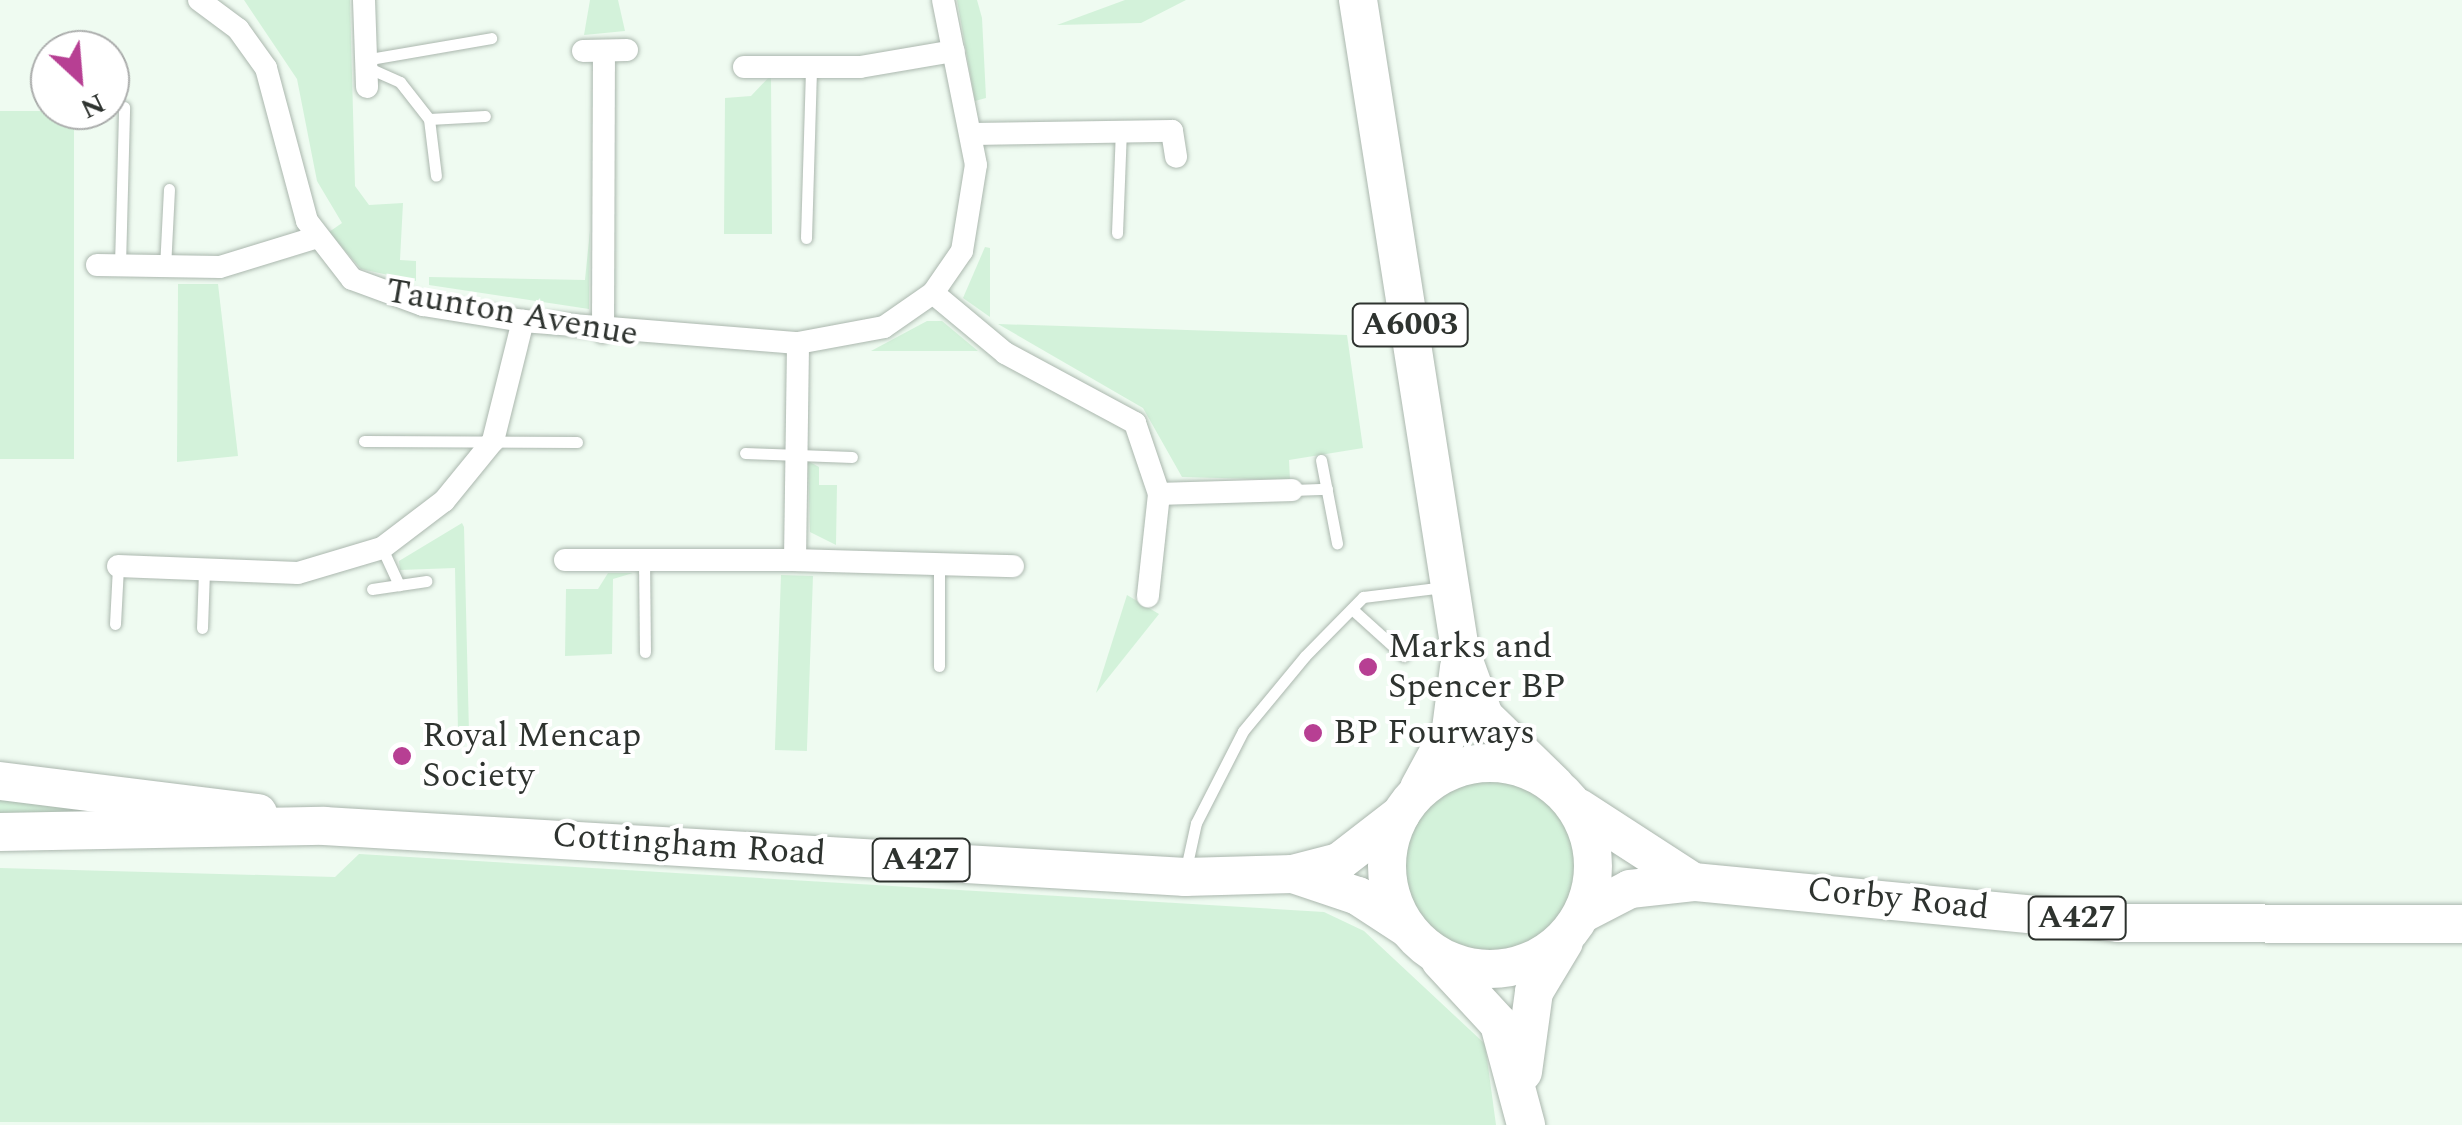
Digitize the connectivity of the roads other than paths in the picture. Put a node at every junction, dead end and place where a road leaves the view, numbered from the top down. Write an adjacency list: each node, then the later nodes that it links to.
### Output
1 (198, 0): 5 (street)
2 (364, 0): 11 (street)
3 (942, 0): 8 (street)
4 (1358, 0): 50 (highway, A6003)
5 (223, 6): 21 (street)
6 (490, 38): 11 (lane)
7 (605, 50): 27 (street)
8 (954, 51): 9 (street); 16 (street)
9 (811, 66): 10 (street); 22 (lane)
10 (744, 68)
11 (369, 72): 13 (lane)
12 (485, 116): 13 (lane)
13 (430, 118): 18 (lane)
14 (1121, 129): 16 (street); 17 (street); 20 (lane)
15 (122, 130): 23 (lane)
16 (972, 134): 25 (street)
17 (1176, 157)
18 (436, 176)
19 (169, 189): 24 (lane)
20 (1117, 233)
21 (314, 238): 24 (street); 26 (street, Taunton Avenue)
22 (806, 238)
23 (108, 265): 24 (street)
24 (165, 268)
25 (933, 293): 28 (street, Taunton Avenue); 38 (street)
26 (523, 320): 27 (street, Taunton Avenue); 30 (street)
27 (603, 332): 28 (street, Taunton Avenue)
28 (798, 343): 33 (street)
29 (364, 441): 30 (lane)
30 (491, 442): 31 (lane); 40 (street)
31 (578, 442)
32 (746, 453): 33 (lane)
33 (796, 455): 34 (lane); 43 (street)
34 (852, 457)
35 (1322, 460): 36 (lane)
36 (1327, 489): 37 (lane); 39 (lane)
37 (1292, 490): 38 (street)
38 (1160, 494): 52 (street)
39 (1337, 543)
40 (382, 548): 47 (street); 49 (lane)
41 (565, 560): 42 (street)
42 (644, 560): 43 (street); 57 (lane)
43 (795, 560): 44 (street)
44 (939, 564): 46 (street); 59 (lane)
45 (118, 566): 47 (street); 54 (lane)
46 (1013, 566)
47 (204, 570): 55 (lane)
48 (426, 580): 49 (lane)
49 (399, 584): 51 (lane)
50 (1451, 587): 53 (lane); 56 (highway, A6003)
51 (372, 589)
52 (1148, 596)
53 (1352, 609): 58 (lane); 66 (lane)
54 (115, 624)
55 (202, 628)
56 (1460, 650): 61 (highway, A6003); 62 (highway, A6003)
57 (645, 652)
58 (1404, 656)
59 (940, 666)
60 (0, 781): 63 (highway, Cottingham Road / A427)
61 (1563, 793): 62 (highway); 67 (highway, Corby Road / A427); 68 (highway)
62 (1406, 807): 65 (highway, Cottingham Road / A427); 70 (highway)
63 (324, 826): 64 (highway, Cottingham Road / A427); 66 (highway, Cottingham Road / A427)
64 (0, 832)
65 (1293, 874): 66 (highway, Cottingham Road / A427); 70 (highway, Cottingham Road / A427)
66 (1184, 877)
67 (1694, 882): 68 (highway, Corby Road / A427); 69 (highway, Corby Road / A427)
68 (1577, 922): 70 (highway); 71 (highway)
69 (2462, 924)
70 (1416, 937): 71 (highway)
71 (1524, 1110)

